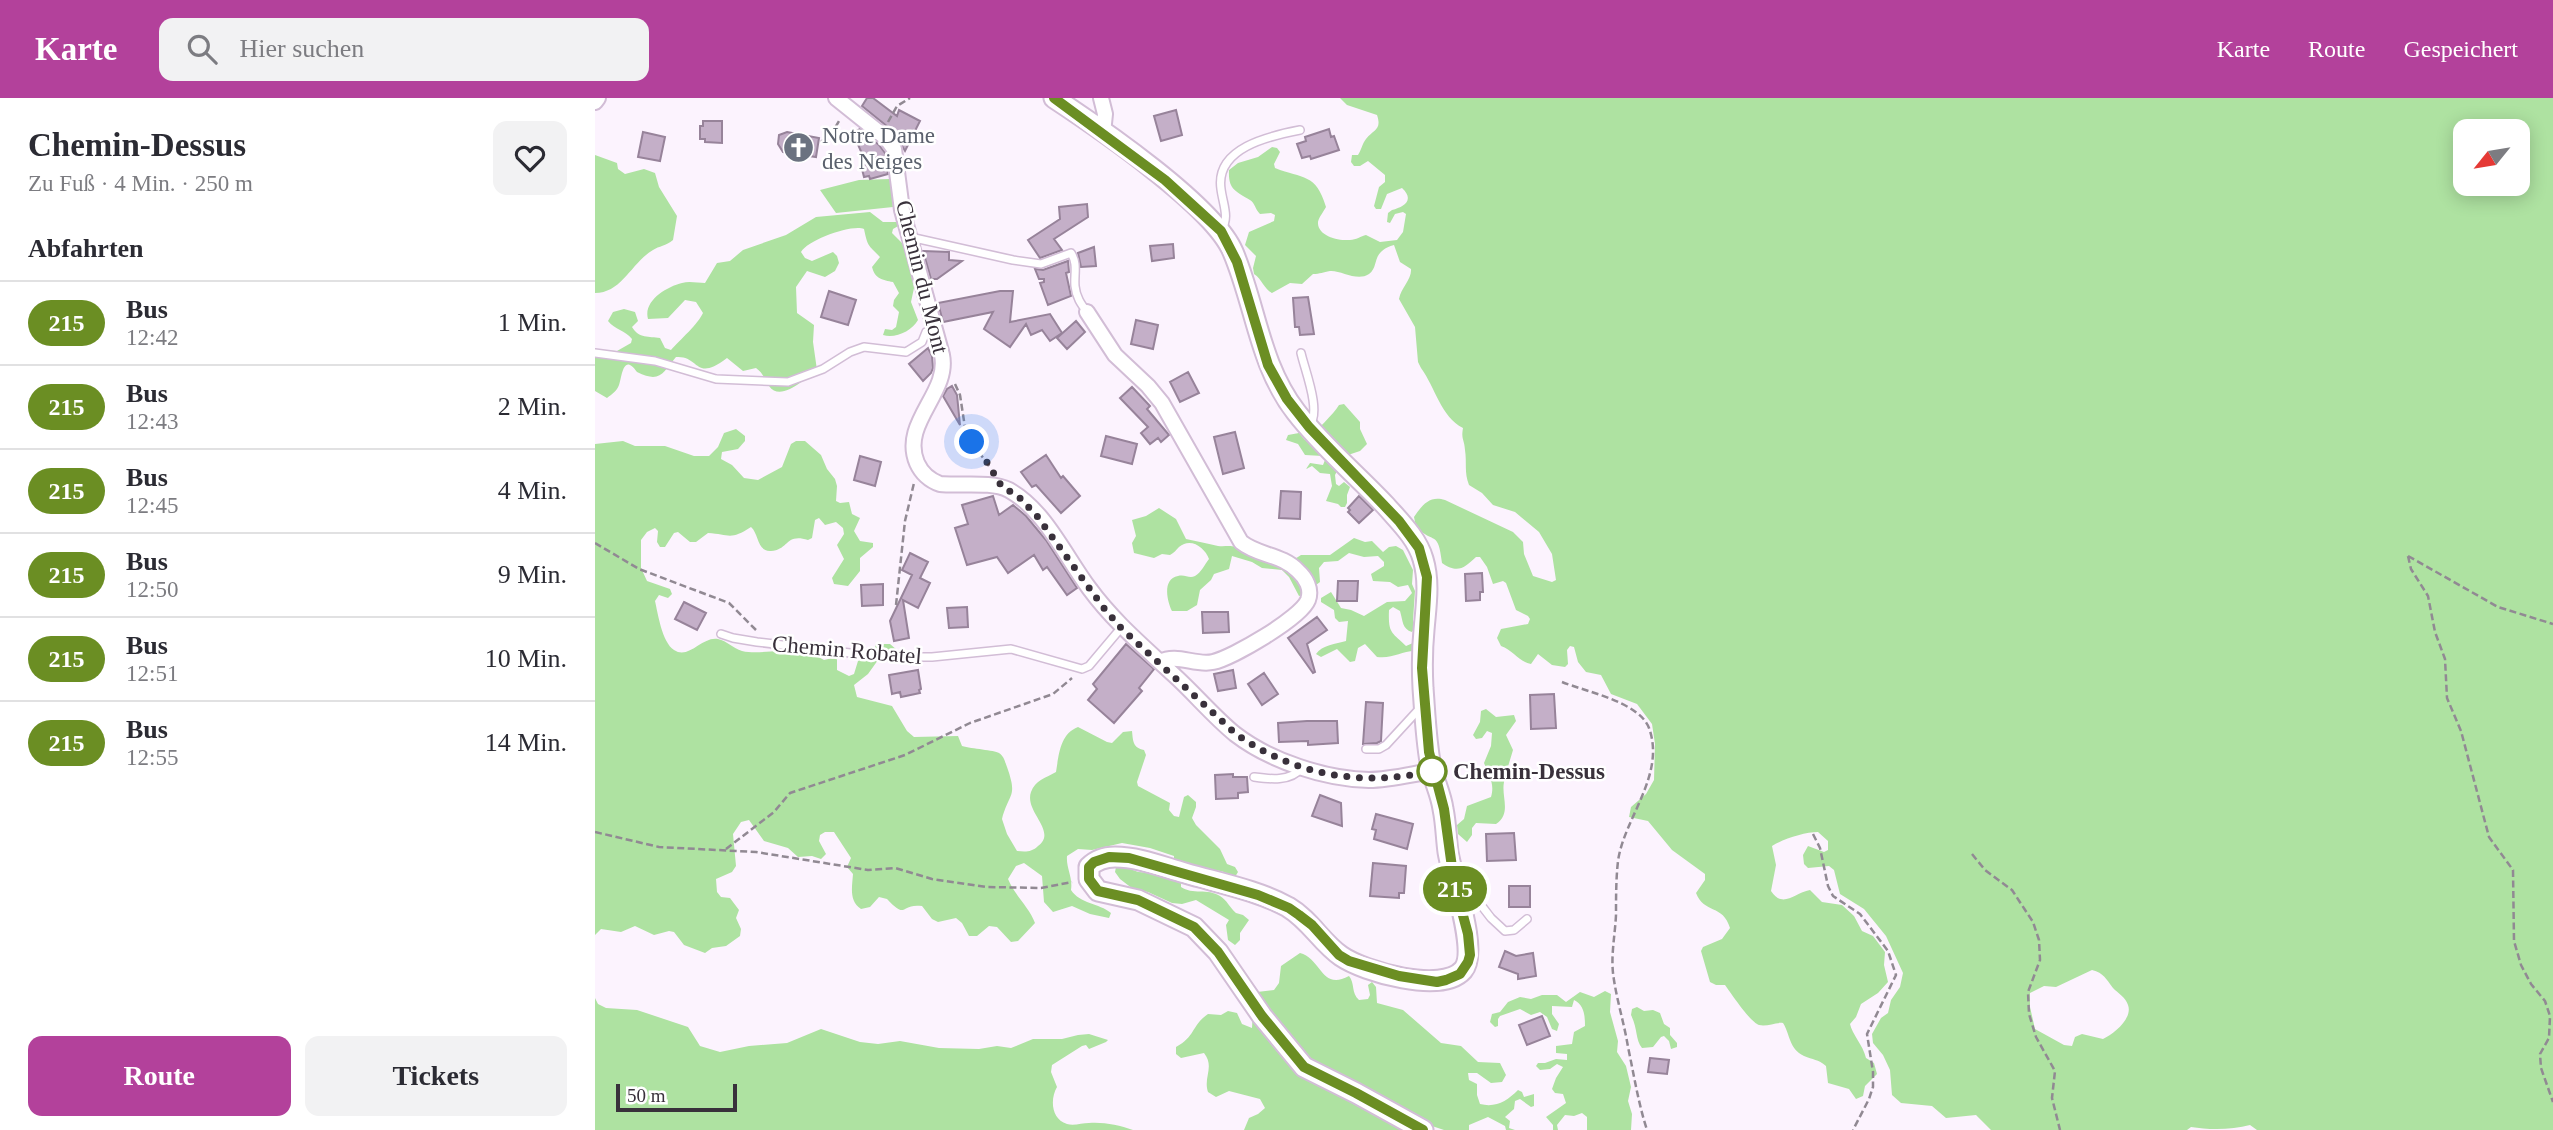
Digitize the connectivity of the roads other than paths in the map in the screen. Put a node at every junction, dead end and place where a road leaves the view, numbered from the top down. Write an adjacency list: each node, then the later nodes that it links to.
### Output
1 (835, 98): 7 (street, Chemin du Mont)
2 (1054, 98): 5 (street)
3 (1101, 98): 5 (street)
4 (1300, 130): 6 (lane)
5 (1103, 133): 6 (street)
6 (1221, 231): 12 (street)
7 (909, 237): 8 (lane); 9 (street, Chemin du Mont)
8 (1087, 312): 15 (street)
9 (934, 328): 10 (lane); 13 (street, Chemin du Mont)
10 (595, 353)
11 (1301, 353): 12 (lane)
12 (1309, 427): 16 (street)
13 (1121, 628): 14 (lane, Chemin Robatel); 15 (street)
14 (721, 634)
15 (1160, 662): 18 (street)
16 (1425, 705): 17 (lane); 19 (street)
17 (1366, 749)
18 (1302, 766): 19 (street); 20 (lane)
19 (1432, 772): 21 (street)
20 (1254, 777)
21 (1452, 873): 22 (lane); 23 (street)
22 (1527, 919)
23 (1423, 1130)

